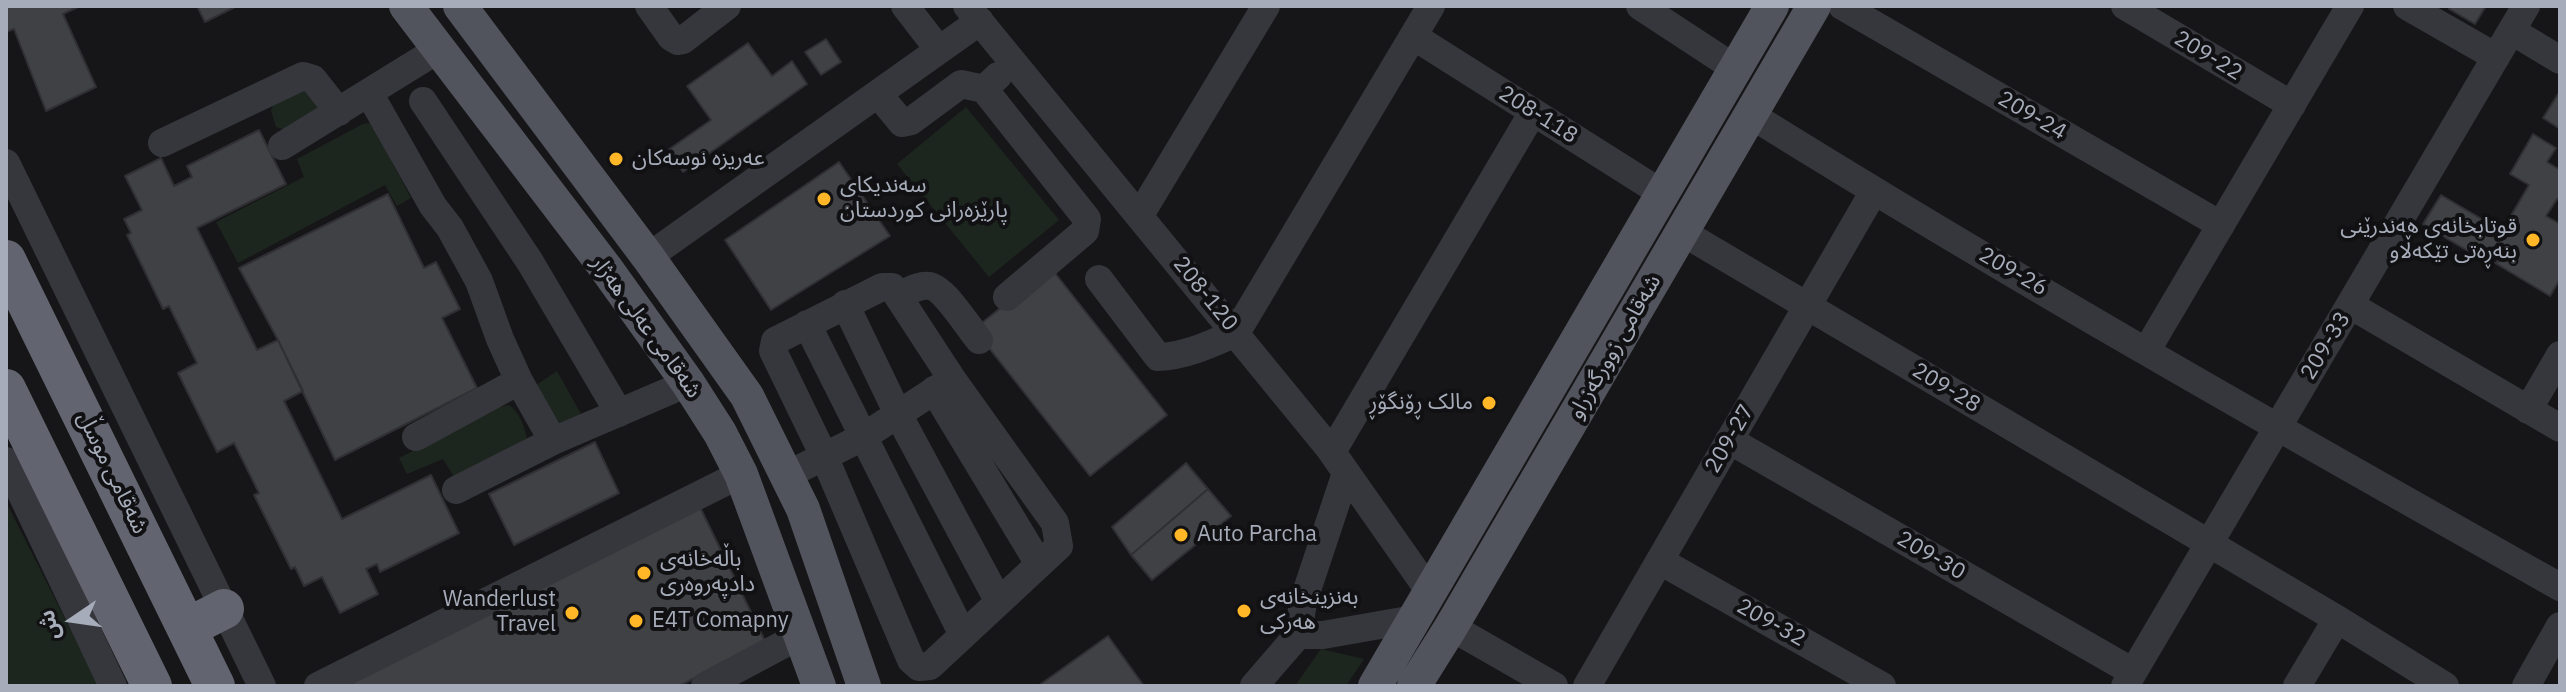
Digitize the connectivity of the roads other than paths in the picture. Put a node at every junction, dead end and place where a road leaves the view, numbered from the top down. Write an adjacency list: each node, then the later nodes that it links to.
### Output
1 (406, 6): 19 (main road, شەقامی عەلی هەژار)
2 (460, 6): 41 (main road, شەقامی عەلی هەژار)
3 (649, 6): 4 (street)
4 (727, 6)
5 (905, 6): 20 (street)
6 (1266, 6): 38 (street)
7 (1431, 6): 18 (street)
8 (1640, 6): 24 (street)
9 (1772, 6): 24 (main road, شەقامی زوورگەزراو)
10 (1814, 6): 32 (main road, شەقامی زوورگەزراو)
11 (1842, 6): 39 (street, 209-24)
12 (2125, 6): 29 (street, 209-22)
13 (2350, 6): 29 (street)
14 (2407, 6): 21 (street)
15 (2526, 6): 17 (street, 209-33)
16 (974, 14): 20 (street); 23 (street, 208-120)
17 (2512, 31): 21 (street, 209-33); 22 (street)
18 (1413, 36): 31 (street, 208-118); 50 (street)
19 (439, 49): 26 (street); 55 (main road, شەقامی عەلی هەژار)
20 (939, 50): 27 (street)
21 (2496, 57): 48 (street, 209-33)
22 (2560, 60)
23 (1013, 62): 25 (street); 38 (street, 208-120)
24 (1736, 69): 37 (main road, شەقامی زوورگەزراو)
25 (984, 89): 27 (street); 45 (street)
26 (369, 93): 30 (street); 54 (street)
27 (878, 94): 41 (street)
28 (423, 101): 59 (street)
29 (2292, 105): 39 (street)
30 (339, 112): 33 (street); 34 (street)
31 (1533, 112): 37 (street, 208-118); 70 (street)
32 (1751, 115): 36 (street, 209-26); 40 (main road, شەقامی زوورگەزراو)
33 (162, 143)
34 (282, 146)
35 (6, 163): 80 (street)
36 (1874, 191): 47 (street, 209-27); 52 (street, 209-26)
37 (1663, 194): 79 (main road, شەقامی زوورگەزراو)
38 (1140, 215): 50 (street, 208-120)
39 (2221, 225): 52 (street)
40 (1682, 232): 47 (street, 209-28); 83 (main road, شەقامی زوورگەزراو)
41 (648, 257): 73 (main road, شەقامی عەلی هەژار)
42 (6, 260): 67 (highway, شەقامی موسڵ)
43 (1099, 279): 50 (street)
44 (898, 296): 46 (street); 51 (street); 56 (street)
45 (1007, 297)
46 (845, 304): 49 (street); 60 (street)
47 (1807, 305): 65 (street, 209-27); 75 (street, 209-28)
48 (2350, 305): 58 (street); 61 (street, 209-33)
49 (807, 324): 64 (street); 68 (street)
50 (1236, 333): 70 (street, 208-120)
51 (979, 340)
52 (2147, 350): 61 (street, 209-26)
53 (2560, 355): 58 (street)
54 (519, 381): 63 (street); 66 (street)
55 (688, 383): 59 (street); 72 (main road, شەقامی عەلی هەژار)
56 (943, 385): 60 (street); 78 (street)
57 (6, 389): 71 (highway)
58 (2528, 410): 62 (street)
59 (619, 413): 66 (street)
60 (898, 414): 64 (street); 78 (street)
61 (2277, 428): 75 (street, 209-33); 77 (street, 209-26)
62 (2560, 428)
63 (416, 437)
64 (863, 437): 68 (street); 86 (street)
65 (1729, 440): 76 (street, 209-27); 88 (street, 209-30)
66 (553, 441): 74 (street)
67 (99, 445): 71 (highway); 84 (highway, شەقامی موسڵ)
68 (824, 456): 73 (street); 86 (street)
69 (6, 461): 89 (street)
70 (1339, 462): 79 (street, 208-120); 87 (street)
71 (47, 471): 90 (highway)
72 (741, 474): 85 (main road, شەقامی عەلی هەژار); 93 (street)
73 (787, 475): 96 (main road, شەقامی عەلی هەژار)
74 (456, 490)
75 (2209, 544): 81 (street, 209-28); 88 (street, 209-33)
76 (1660, 561): 101 (street, 209-27); 102 (street, 209-32)
77 (2560, 587)
78 (999, 602): 86 (street)
79 (1422, 606): 87 (street); 98 (main road, شەقامی زوورگەزراو)
80 (224, 609): 84 (highway); 92 (street)
81 (2337, 619): 103 (street); 104 (street, 209-28)
82 (2560, 626): 105 (street)
83 (1451, 627): 99 (main road, شەقامی زوورگەزراو); 100 (street)
84 (187, 628): 91 (highway, شەقامی موسڵ)
85 (801, 635): 94 (street); 95 (main road, شەقامی عەلی هەژار)
86 (963, 635)
87 (1298, 635): 97 (street)
88 (2129, 679)
89 (113, 686)
90 (152, 686)
91 (215, 686)
92 (262, 686)
93 (318, 686)
94 (705, 686)
95 (819, 686)
96 (864, 686)
97 (1254, 686)
98 (1375, 686)
99 (1414, 686)
100 (1554, 686)
101 (1587, 686)
102 (1882, 686)
103 (2297, 686)
104 (2445, 686)
105 (2526, 686)

